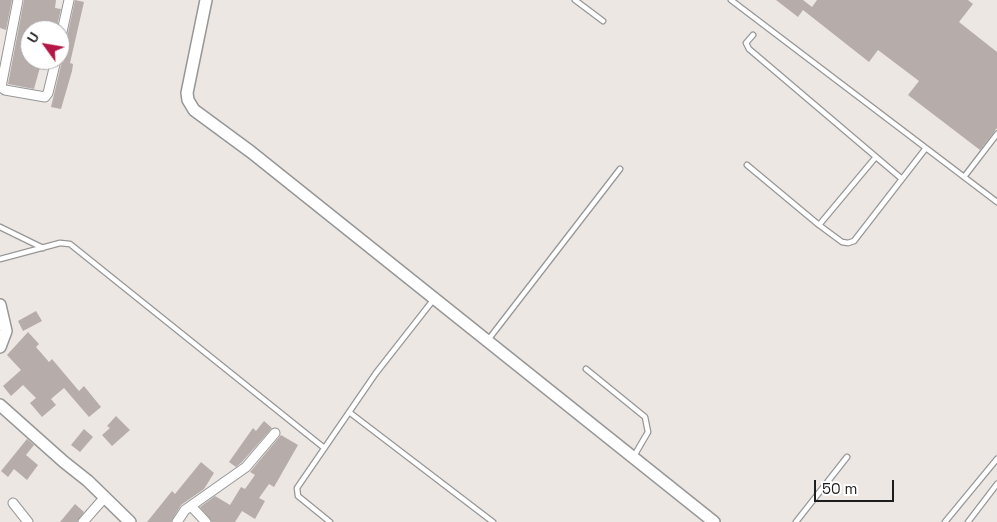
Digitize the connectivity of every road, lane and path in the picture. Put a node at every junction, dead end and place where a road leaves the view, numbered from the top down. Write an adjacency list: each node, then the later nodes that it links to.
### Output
1 (18, 0): 9 (street)
2 (69, 0): 6 (street)
3 (206, 0): 22 (street)
4 (575, 0): 7 (lane)
5 (731, 0): 11 (lane)
6 (65, 20)
7 (603, 20)
8 (753, 34): 12 (lane)
9 (54, 70)
10 (997, 134): 15 (lane)
11 (926, 148): 15 (lane); 16 (lane)
12 (875, 158): 16 (lane); 18 (lane)
13 (747, 165): 18 (lane)
14 (620, 169): 24 (lane)
15 (964, 177): 17 (lane)
16 (902, 179): 18 (lane)
17 (997, 202)
18 (819, 224)
19 (0, 228): 20 (lane)
20 (43, 248): 21 (lane); 30 (lane)
21 (0, 259)
22 (435, 298): 24 (street); 28 (lane)
23 (0, 305): 25 (street)
24 (488, 340): 32 (street)
25 (0, 348)
26 (586, 369): 32 (lane)
27 (0, 405): 35 (street)
28 (349, 412): 30 (lane); 44 (lane)
29 (275, 433): 37 (street)
30 (323, 447): 43 (lane)
31 (846, 457): 46 (lane)
32 (633, 458): 45 (street)
33 (997, 459): 47 (lane)
34 (997, 484): 48 (lane)
35 (105, 496): 39 (street); 40 (street)
36 (13, 503): 38 (street)
37 (192, 506): 41 (street); 42 (street)
38 (28, 522)
39 (83, 522)
40 (130, 522)
41 (177, 522)
42 (206, 522)
43 (330, 522)
44 (493, 522)
45 (714, 522)
46 (796, 522)
47 (946, 522)
48 (968, 522)

